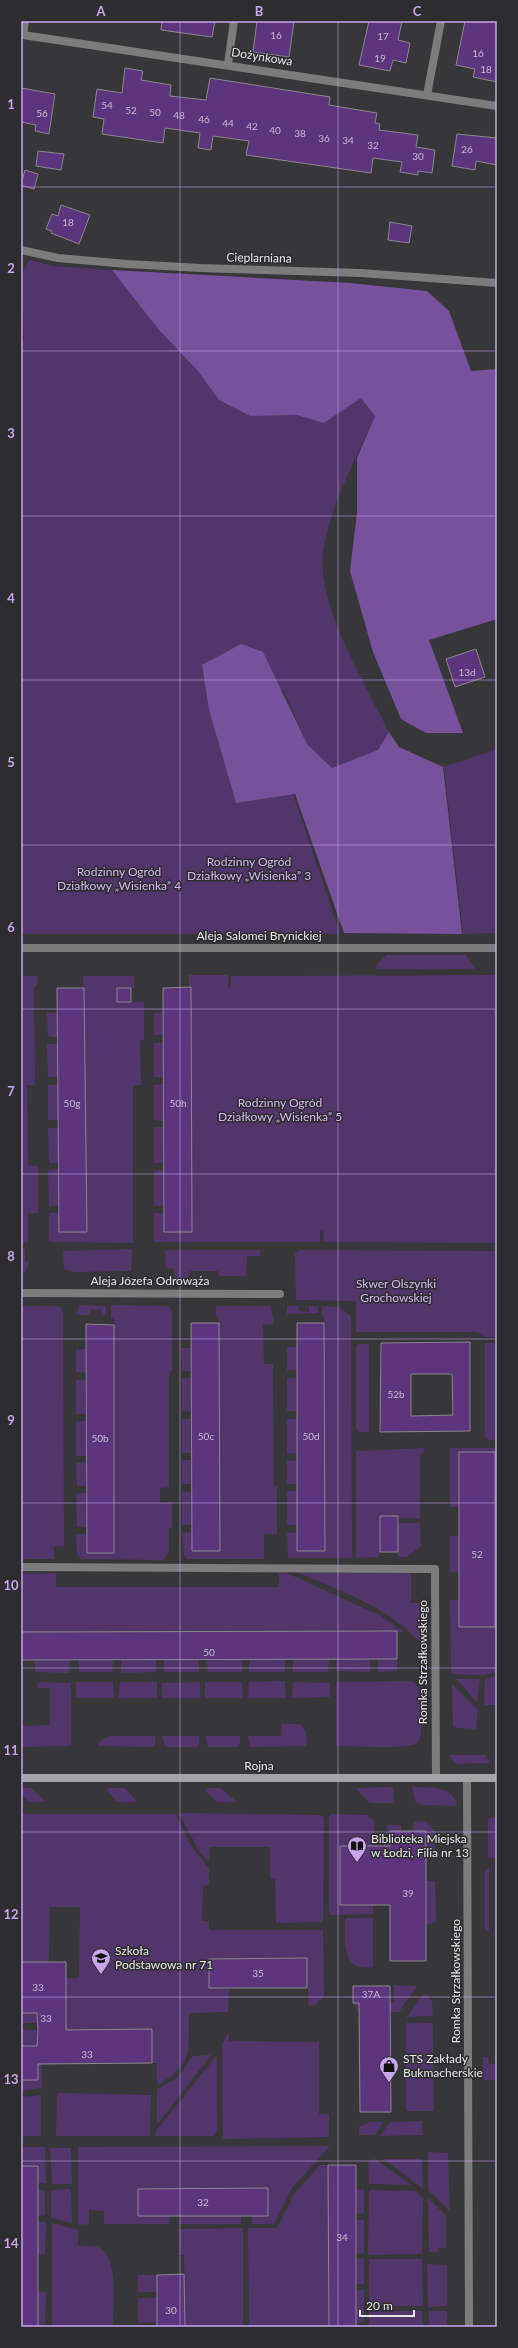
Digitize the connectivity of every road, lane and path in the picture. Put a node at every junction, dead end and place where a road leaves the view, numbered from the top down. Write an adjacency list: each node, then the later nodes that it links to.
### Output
1 (25, 21): 4 (street, Dożynkowa)
2 (234, 21): 4 (street)
3 (442, 21): 5 (street)
4 (228, 64): 5 (street, Dożynkowa)
5 (427, 95): 6 (street, Dożynkowa)
6 (497, 106)
7 (21, 250): 8 (street, Cieplarniana)
8 (497, 283)
9 (21, 948): 10 (street, Aleja Salomei Brynickiej)
10 (497, 948)
11 (21, 1293): 12 (street, Aleja Józefa Odrowąża)
12 (280, 1294)
13 (21, 1568): 15 (street, Romka Strzałkowskiego)
14 (21, 1778): 15 (street, Rojna)
15 (436, 1778): 16 (street, Rojna)
16 (467, 1778): 17 (street, Rojna); 18 (street, Romka Strzałkowskiego)
17 (497, 1778)
18 (469, 2327)

